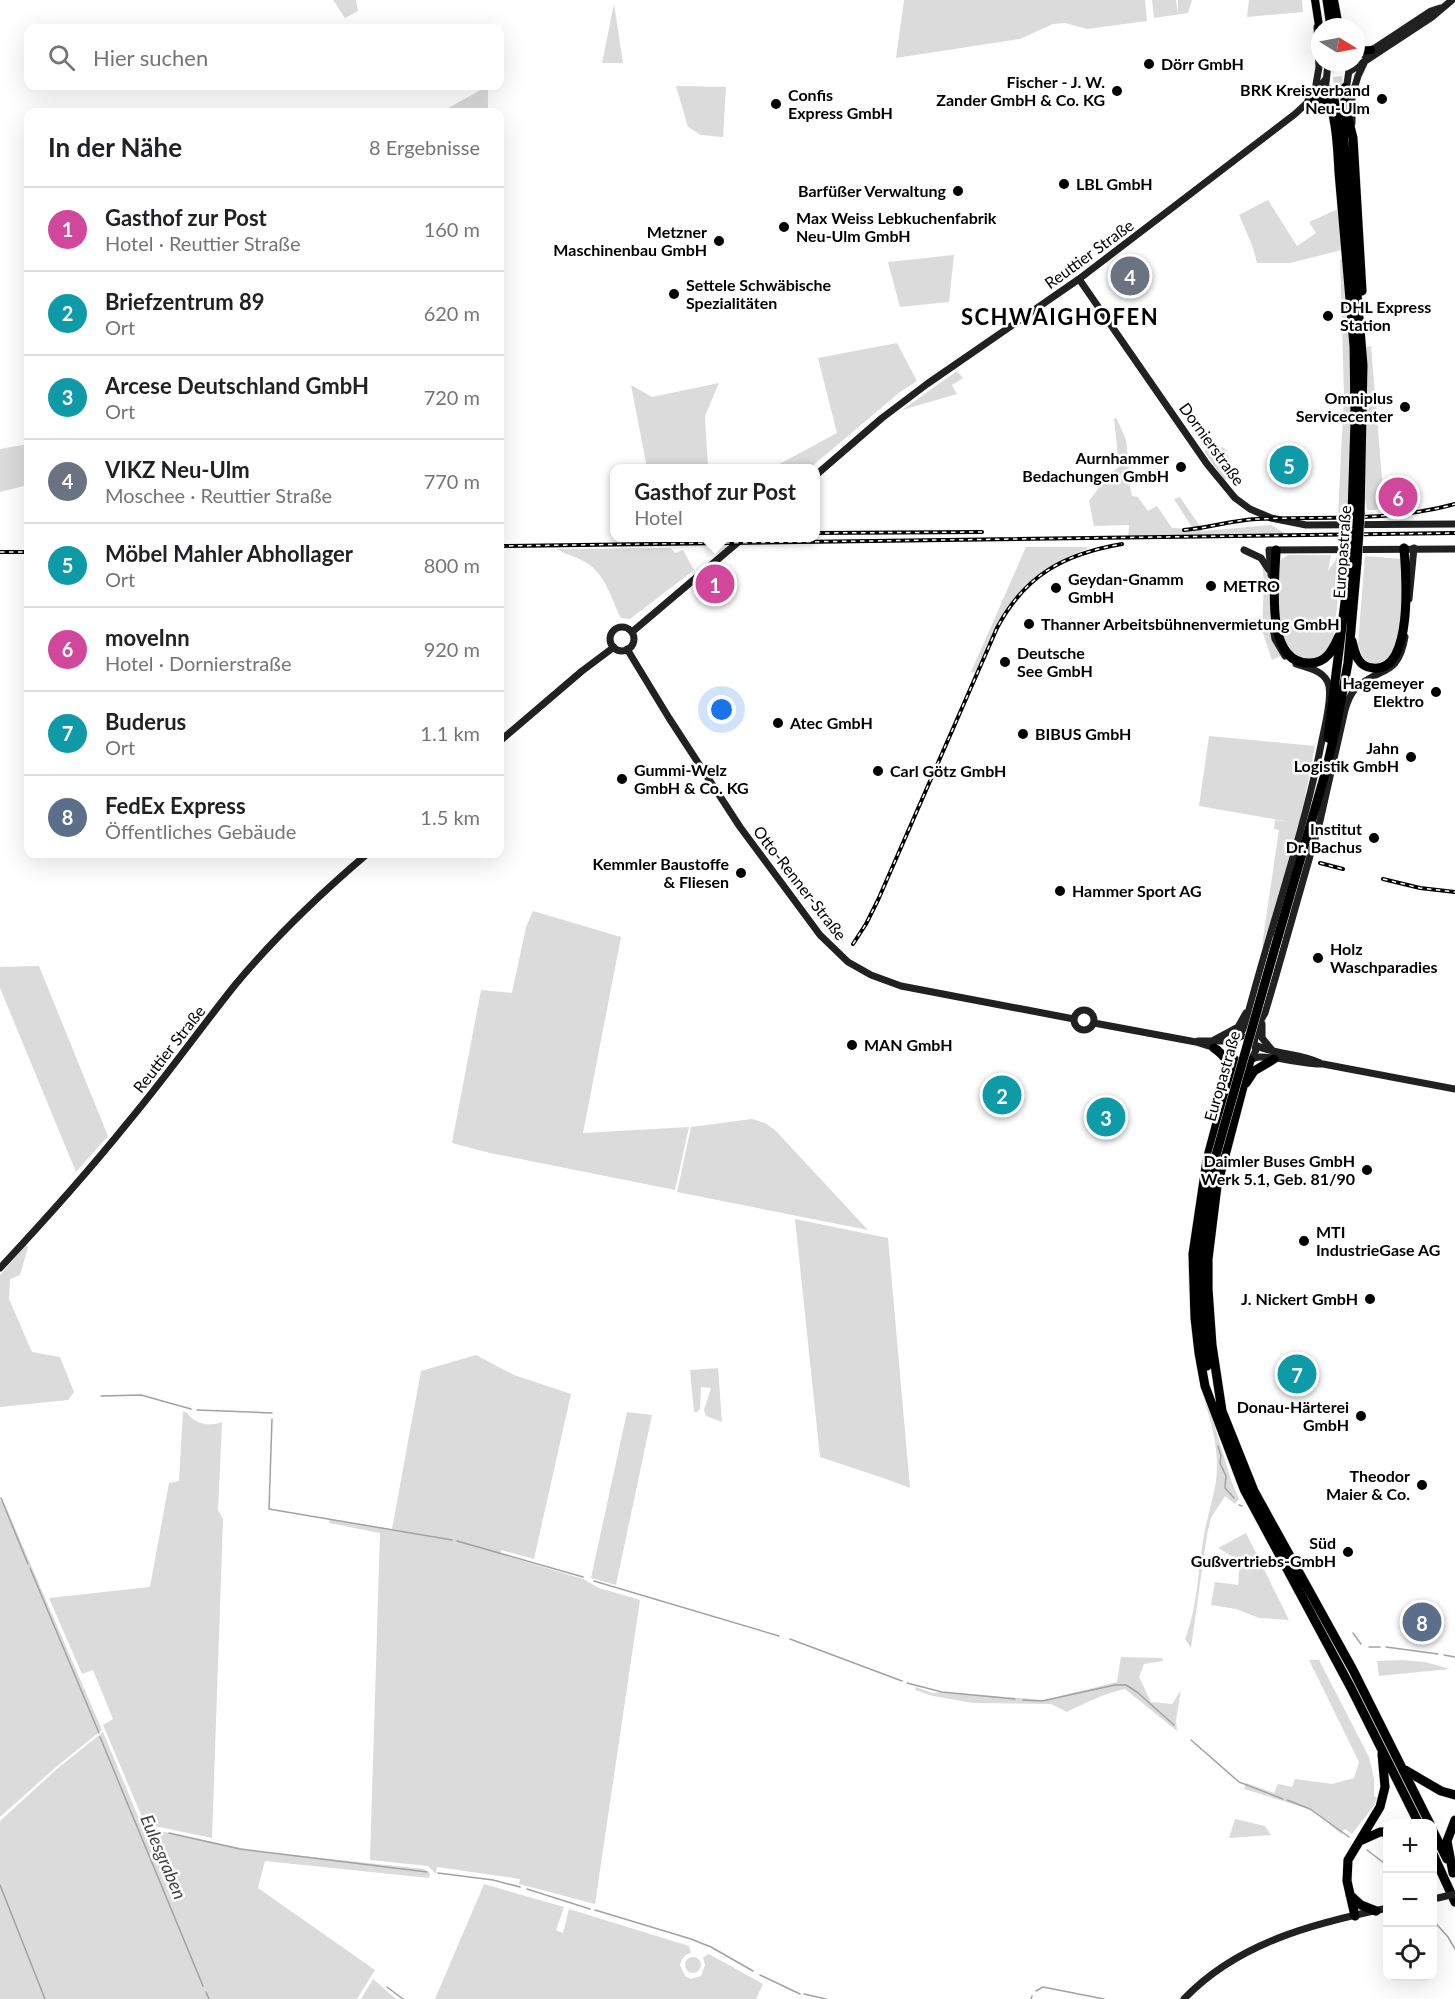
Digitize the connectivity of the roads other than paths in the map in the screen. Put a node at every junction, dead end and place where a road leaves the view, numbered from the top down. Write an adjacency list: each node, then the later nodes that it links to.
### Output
1 (1315, 0): 6 (main road)
2 (1327, 0): 7 (highway)
3 (1334, 0): 8 (main road)
4 (1452, 0): 5 (street)
5 (1442, 7): 10 (street); 12 (street)
6 (1317, 18)
7 (1330, 18)
8 (1337, 18)
9 (1365, 50): 10 (main road)
10 (1371, 50): 11 (street)
11 (1365, 53)
12 (1366, 59): 23 (street)
13 (1318, 72): 19 (street)
14 (1327, 72): 16 (street, Reuttier Straße)
15 (1349, 72): 17 (street)
16 (1325, 80): 18 (street); 19 (street, Reuttier Straße)
17 (1345, 88): 18 (street); 23 (highway)
18 (1330, 90): 19 (street); 22 (highway)
19 (1315, 92): 20 (street, Reuttier Straße)
20 (1309, 101): 22 (highway); 24 (street, Reuttier Straße)
21 (1341, 107): 25 (highway, Europastraße)
22 (1335, 129): 26 (highway)
23 (1353, 138): 27 (highway)
24 (1079, 279): 28 (street, Reuttier Straße); 30 (street, Dornierstraße)
25 (1356, 292): 26 (highway, Europastraße); 27 (highway, Europastraße)
26 (1354, 346): 29 (highway, Europastraße)
27 (1363, 366): 29 (highway, Europastraße)
28 (820, 472)
29 (1356, 513): 36 (highway, Europastraße, bridge)
30 (1455, 524)
31 (737, 542): 39 (street)
32 (1409, 548): 33 (street); 35 (street); 40 (highway); 46 (street, Europastraße)
33 (1455, 549)
34 (1244, 550): 37 (street)
35 (1273, 550): 37 (street); 38 (highway)
36 (1354, 562): 38 (highway, Europastraße); 40 (highway, Europastraße)
37 (1271, 573): 45 (street, Europastraße)
38 (1343, 629): 43 (highway, Europastraße)
39 (632, 632): 41 (street); 42 (street)
40 (1351, 637): 44 (highway, Europastraße)
41 (614, 647): 42 (street); 47 (street)
42 (627, 649): 52 (street, Otto-Renner-Straße)
43 (1336, 675): 45 (highway); 48 (highway, Europastraße)
44 (1345, 684): 46 (highway); 48 (highway, Europastraße)
45 (1325, 721): 50 (street, Europastraße)
46 (1341, 726): 51 (street, Europastraße)
47 (504, 738)
48 (1313, 810): 64 (highway, Europastraße, bridge)
49 (363, 858): 63 (street, Reuttier Straße)
50 (1249, 1009): 54 (street, Europastraße); 56 (street)
51 (1265, 1013): 55 (street, Europastraße); 57 (street)
52 (1074, 1019): 53 (street, Otto-Renner-Straße); 53 (street, Otto-Renner-Straße)
53 (1094, 1023): 56 (street, Otto-Renner-Straße)
54 (1236, 1039): 55 (street); 56 (street, Otto-Renner-Straße); 58 (street)
55 (1254, 1044): 57 (street); 59 (street)
56 (1213, 1045): 58 (street, Otto-Renner-Straße); 60 (highway)
57 (1274, 1055): 59 (street); 61 (street); 62 (highway)
58 (1232, 1056): 59 (street); 60 (highway)
59 (1251, 1059): 62 (highway)
60 (1226, 1089): 64 (highway)
61 (1455, 1089)
62 (1241, 1090): 64 (highway)
63 (0, 1268)
64 (1218, 1412): 65 (highway); 66 (highway)
65 (1381, 1746): 68 (highway); 73 (highway)
66 (1405, 1770): 67 (highway); 69 (highway)
67 (1455, 1795)
68 (1417, 1819)
69 (1428, 1819)
70 (1455, 1820): 75 (highway)
71 (1383, 1832): 73 (highway)
72 (1437, 1839): 75 (highway)
73 (1356, 1844): 77 (highway)
74 (1437, 1863): 79 (highway)
75 (1454, 1875)
76 (1455, 1894): 78 (street, bridge)
77 (1350, 1895): 81 (highway); 82 (highway)
78 (1437, 1898)
79 (1455, 1902)
80 (1383, 1909): 81 (street)
81 (1376, 1911): 82 (street)
82 (1355, 1916): 83 (street)
83 (1184, 1999)

